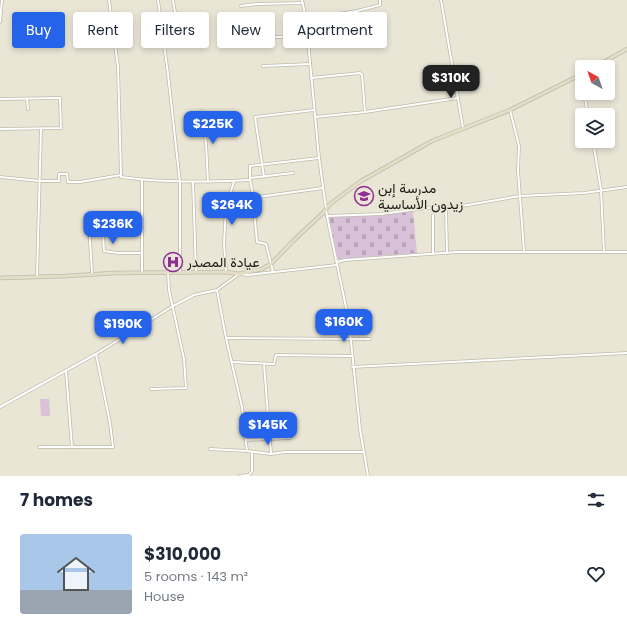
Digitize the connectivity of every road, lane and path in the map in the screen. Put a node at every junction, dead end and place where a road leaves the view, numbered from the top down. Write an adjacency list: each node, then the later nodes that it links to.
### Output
1 (2, 0): 16 (street)
2 (109, 0): 42 (street)
3 (158, 0): 12 (street)
4 (173, 0): 13 (street)
5 (256, 0): 10 (street)
6 (302, 0): 9 (street)
7 (380, 0): 15 (street)
8 (441, 0): 26 (street)
9 (303, 3): 10 (street); 14 (street)
10 (257, 4): 11 (street)
11 (240, 6)
12 (160, 12)
13 (175, 12)
14 (305, 12)
15 (351, 12)
16 (0, 22)
17 (267, 38): 17 (street)
18 (164, 48): 51 (street)
19 (309, 48): 22 (street)
20 (627, 49): 21 (street)
21 (607, 60)
22 (310, 64): 23 (street); 24 (street)
23 (263, 66)
24 (312, 78): 30 (street); 33 (street)
25 (575, 78): 31 (street)
26 (458, 98): 33 (street); 35 (street)
27 (0, 99): 28 (street)
28 (27, 99): 29 (street); 37 (street)
29 (28, 109)
30 (314, 110): 34 (street); 40 (street)
31 (510, 110): 35 (street); 56 (street)
32 (201, 111): 50 (street)
33 (365, 112): 34 (street)
34 (315, 117): 39 (street)
35 (463, 128): 58 (street)
36 (0, 129): 37 (street)
37 (41, 129): 47 (street)
38 (594, 148): 54 (street)
39 (319, 158): 40 (street); 53 (street)
40 (263, 165): 44 (street); 45 (street)
41 (293, 173): 44 (street)
42 (121, 175): 46 (street); 47 (street)
43 (0, 177): 47 (street)
44 (264, 177): 45 (street)
45 (250, 179): 48 (street); 55 (street)
46 (142, 180): 51 (street); 66 (street)
47 (40, 181): 79 (street)
48 (234, 181): 50 (street); 73 (street)
49 (193, 182): 50 (street); 51 (street); 72 (street)
50 (208, 182)
51 (180, 183): 77 (street)
52 (627, 187): 54 (street)
53 (323, 188): 55 (street); 58 (street)
54 (601, 190): 56 (street); 64 (street)
55 (255, 195): 70 (street)
56 (520, 196): 57 (street); 63 (street)
57 (446, 208): 60 (street); 68 (street)
58 (327, 209): 60 (street); 70 (street)
59 (433, 215): 67 (street)
60 (327, 216): 69 (street)
61 (102, 219): 66 (street)
62 (90, 225): 75 (street)
63 (524, 252): 64 (street); 68 (street)
64 (604, 252): 65 (street)
65 (627, 252)
66 (141, 253): 71 (street)
67 (434, 253): 68 (street); 69 (street)
68 (447, 253)
69 (337, 263): 74 (street); 84 (street)
70 (271, 264): 74 (street); 78 (street)
71 (142, 272): 75 (street); 76 (street)
72 (196, 272): 73 (street); 77 (street)
73 (226, 272): 78 (street)
74 (273, 272): 78 (street)
75 (92, 273): 79 (street)
76 (168, 273): 77 (street); 82 (street)
77 (180, 273)
78 (239, 274): 81 (street)
79 (37, 277): 80 (street)
80 (0, 278)
81 (217, 290): 82 (street); 83 (street)
82 (173, 306): 87 (street); 93 (street)
83 (226, 338): 84 (street); 89 (street)
84 (350, 338): 85 (street); 88 (street)
85 (370, 339)
86 (627, 353): 91 (street)
87 (96, 354): 92 (street); 99 (street)
88 (352, 356): 90 (street); 91 (street)
89 (232, 362): 90 (street); 97 (street)
90 (264, 364): 96 (street)
91 (352, 368): 103 (street)
92 (66, 371): 94 (street); 99 (street)
93 (151, 388)
94 (0, 407)
95 (290, 438): 96 (street)
96 (269, 439): 97 (street); 104 (street)
97 (246, 440): 101 (street)
98 (39, 447): 99 (street)
99 (72, 447)
100 (210, 449): 101 (street)
101 (247, 451): 102 (street)
102 (252, 452): 104 (street); 105 (street)
103 (364, 452): 104 (street); 106 (street)
104 (271, 454)
105 (240, 476)
106 (368, 476)

